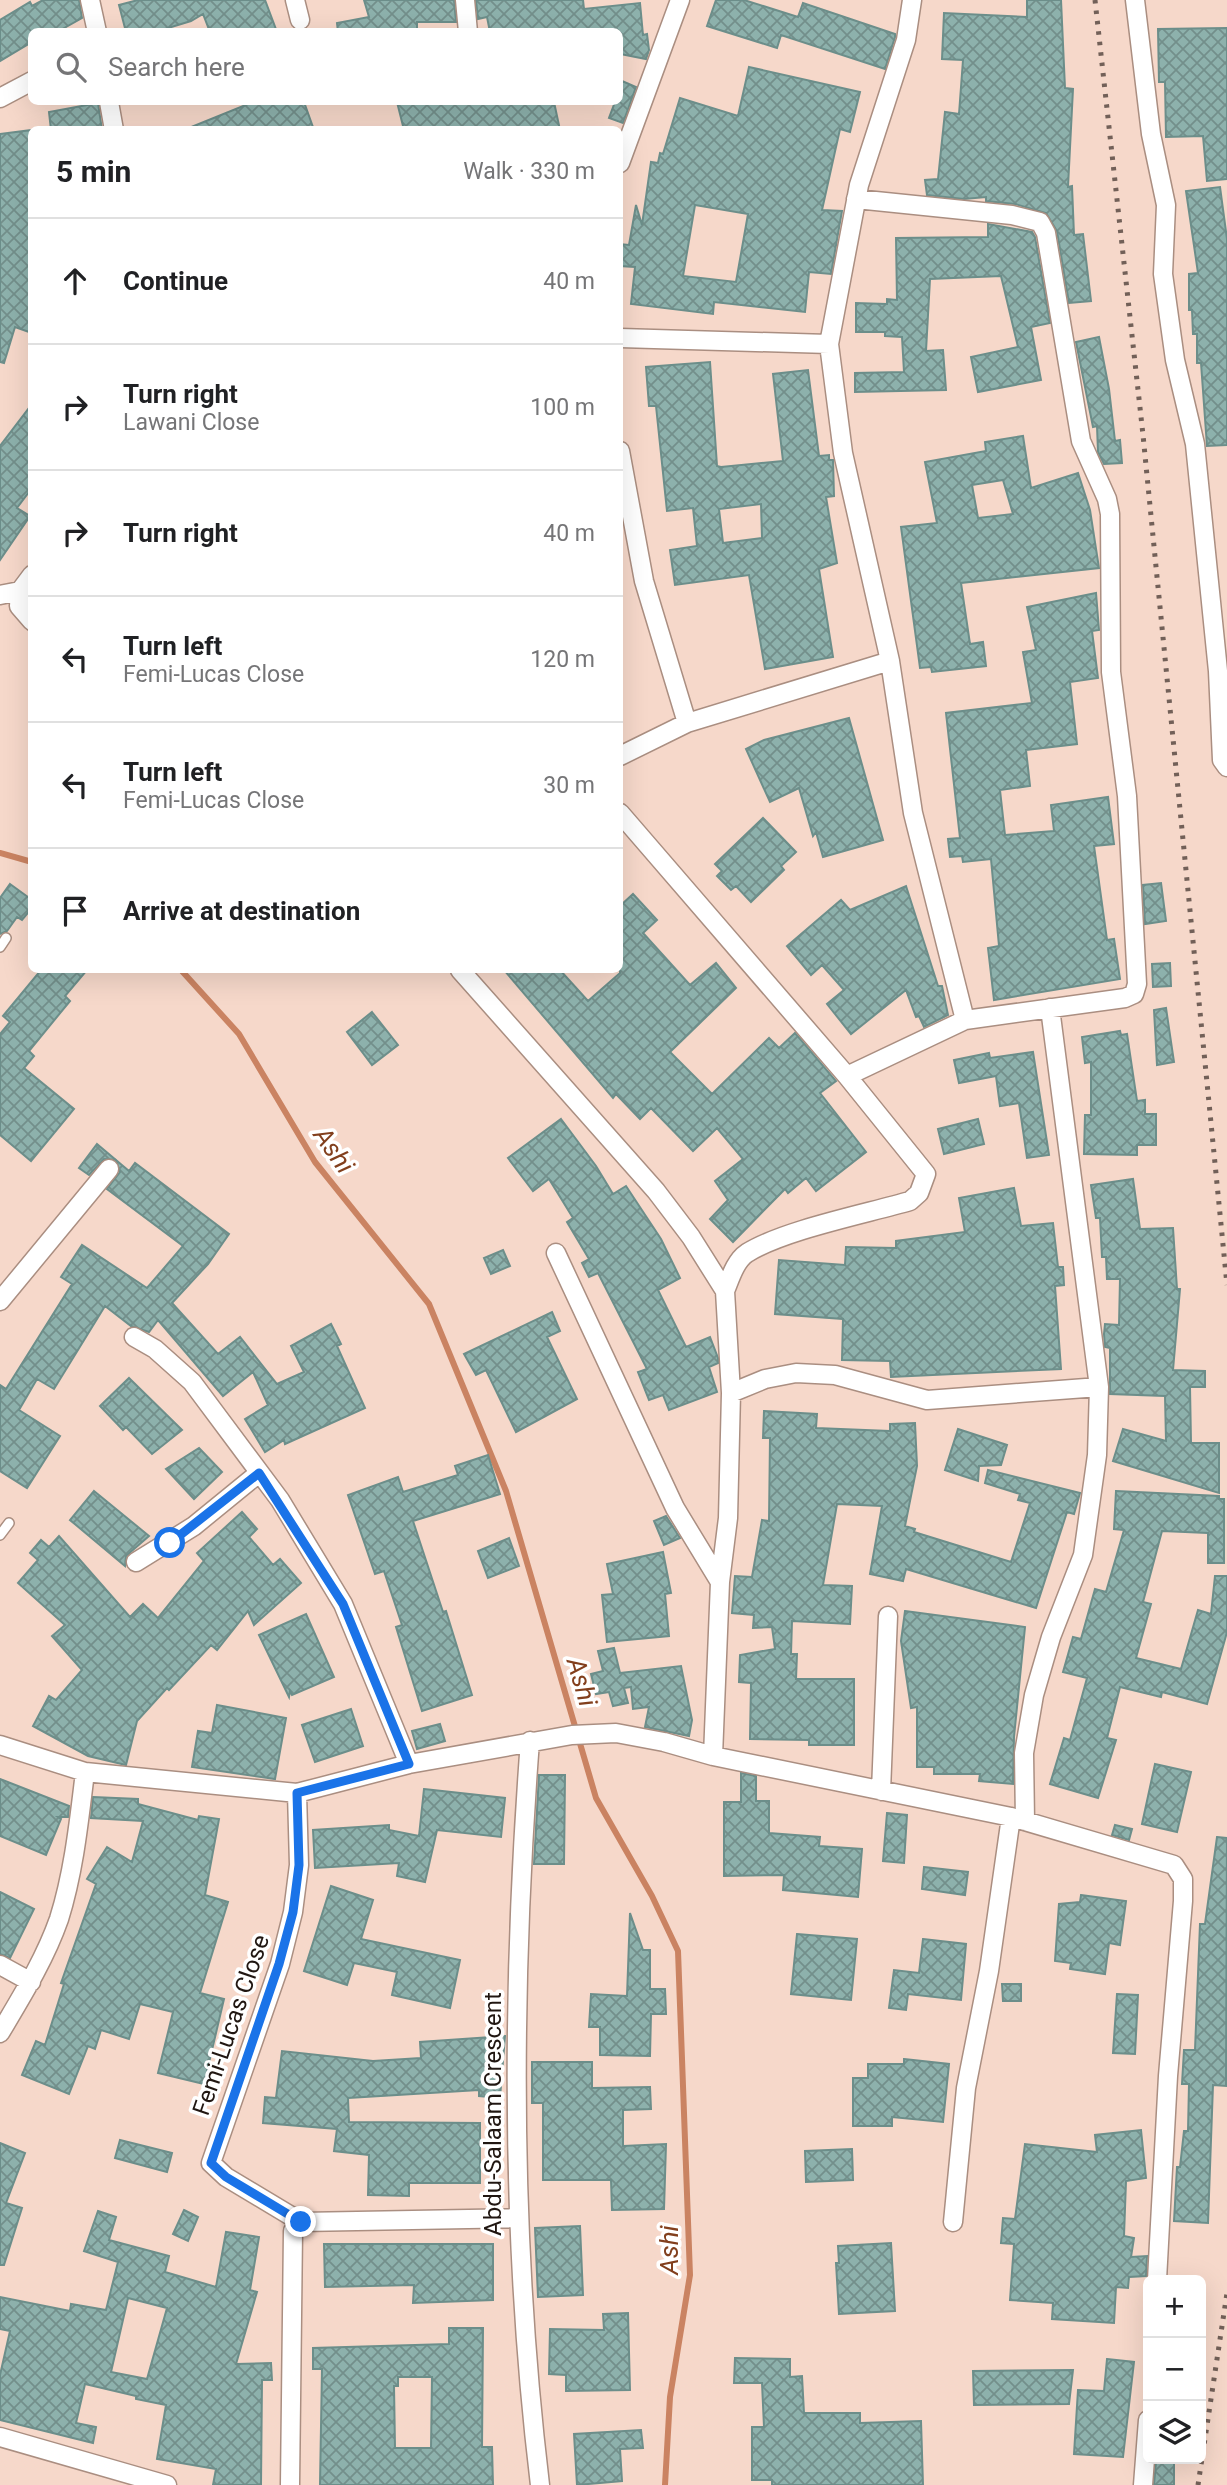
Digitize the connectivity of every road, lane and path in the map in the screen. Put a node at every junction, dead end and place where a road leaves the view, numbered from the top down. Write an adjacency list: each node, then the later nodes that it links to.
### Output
1 (90, 0): 8 (street)
2 (295, 0): 7 (street)
3 (465, 0): 9 (street)
4 (680, 0): 14 (street)
5 (912, 0): 15 (street)
6 (1135, 0): 26 (street)
7 (300, 20)
8 (96, 28)
9 (468, 28)
10 (28, 83): 11 (street)
11 (0, 98)
12 (110, 105): 13 (street)
13 (113, 126)
14 (623, 155)
15 (856, 199): 17 (street); 31 (street)
16 (623, 338): 17 (street)
17 (829, 344): 23 (street)
18 (623, 467): 24 (street)
19 (28, 580): 20 (street)
20 (20, 591): 21 (street); 22 (street)
21 (0, 596)
22 (28, 617)
23 (890, 661): 24 (street); 32 (street)
24 (687, 723): 25 (street)
25 (623, 755)
26 (1227, 767)
27 (623, 816): 33 (street)
28 (6, 938): 29 (lane)
29 (0, 947)
30 (463, 973): 36 (street)
31 (1050, 1008): 32 (street); 39 (street)
32 (965, 1020): 33 (street)
33 (846, 1076): 36 (street)
34 (108, 1169): 37 (street)
35 (555, 1252): 45 (street)
36 (724, 1291): 40 (street)
37 (0, 1301)
38 (134, 1336): 41 (street)
39 (1098, 1387): 40 (street); 54 (street)
40 (731, 1393): 45 (street)
41 (259, 1473): 44 (street); 50 (street)
42 (9, 1522): 43 (lane)
43 (0, 1535)
44 (136, 1562)
45 (720, 1582): 49 (street)
46 (888, 1616): 52 (street)
47 (530, 1741): 49 (street); 50 (street); 58 (street, Abdu-Salaam Crescent)
48 (0, 1745): 51 (street)
49 (713, 1756): 52 (street)
50 (409, 1764): 53 (street)
51 (85, 1772): 53 (street); 56 (street)
52 (881, 1791): 54 (street)
53 (297, 1793): 59 (street, Femi-Lucas Close)
54 (1018, 1819): 60 (street); 61 (street)
55 (0, 1965): 56 (street)
56 (31, 1982): 57 (street)
57 (0, 2033)
58 (517, 2218): 59 (street); 66 (street, Abdu-Salaam Crescent)
59 (301, 2222): 65 (street)
60 (953, 2222)
61 (1157, 2275)
62 (0, 2437): 64 (street)
63 (1145, 2464): 67 (street)
64 (167, 2485)
65 (290, 2485)
66 (540, 2485)
67 (1143, 2485)

